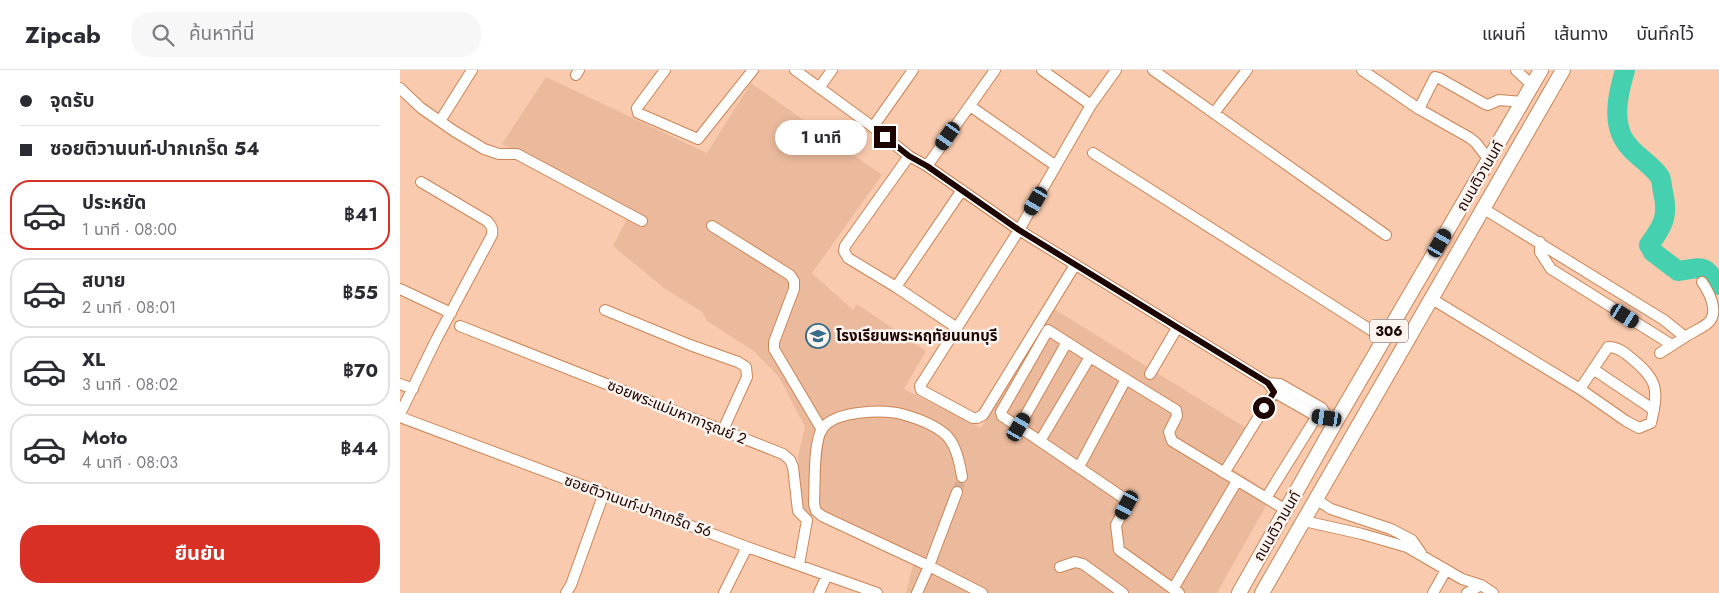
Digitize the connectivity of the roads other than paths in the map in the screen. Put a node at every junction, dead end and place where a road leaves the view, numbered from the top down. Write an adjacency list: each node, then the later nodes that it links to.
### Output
1 (472, 70): 24 (street)
2 (665, 70): 3 (street)
3 (754, 70)
4 (795, 70): 18 (street)
5 (832, 70): 18 (street)
6 (913, 70): 25 (street)
7 (995, 70): 21 (street)
8 (1042, 70): 20 (street)
9 (1116, 70): 20 (street)
10 (1247, 70): 23 (street)
11 (1362, 70): 22 (street)
12 (1516, 70): 16 (street)
13 (1541, 70): 16 (main road, ถนนติวานนท์ / 306)
14 (1563, 70): 33 (main road, ถนนติวานนท์ / 306)
15 (1157, 71): 23 (street)
16 (1532, 85): 19 (main road, ถนนติวานนท์ / 306)
17 (400, 88): 24 (street)
18 (819, 88): 25 (street)
19 (1522, 102): 22 (street); 28 (main road, ถนนติวานนท์ / 306)
20 (1091, 105): 30 (street)
21 (970, 106): 29 (street); 30 (street)
22 (1419, 109): 28 (street)
23 (1214, 113): 37 (street)
24 (440, 121): 34 (street)
25 (873, 127): 27 (street)
26 (1093, 153): 51 (street)
27 (909, 156): 29 (street); 41 (street)
28 (1489, 160): 42 (main road, ถนนติวานนท์ / 306)
29 (927, 166): 32 (street)
30 (1056, 166): 36 (street)
31 (421, 182): 46 (street)
32 (962, 190): 36 (street); 41 (street)
33 (1484, 209): 38 (street); 44 (main road, ถนนติวานนท์ / 306)
34 (642, 221)
35 (712, 226): 69 (street)
36 (1019, 230): 39 (street); 48 (street)
37 (1386, 235)
38 (1540, 242): 50 (street); 53 (street)
39 (1075, 265): 48 (street); 49 (street)
40 (1702, 282): 50 (street)
41 (896, 287): 48 (street)
42 (1414, 288): 44 (main road); 51 (main road, ถนนติวานนท์ / 306)
43 (400, 289): 46 (street)
44 (1432, 299): 62 (street); 78 (main road, ถนนติวานนท์ / 306)
45 (605, 310): 68 (street)
46 (451, 313): 61 (street)
47 (460, 326): 68 (street, ซอยพระแม่มหาการุณย์ 2)
48 (957, 328)
49 (1177, 328): 57 (street); 59 (street)
50 (1685, 337): 53 (street)
51 (1385, 339): 66 (main road, ถนนติวานนท์ / 306)
52 (1067, 342): 55 (street); 67 (street); 67 (street)
53 (1672, 345): 54 (street)
54 (1660, 353)
55 (1090, 357): 58 (street); 70 (street)
56 (1593, 370): 62 (street); 64 (street); 64 (street)
57 (1150, 374)
58 (1126, 380): 71 (street); 72 (street)
59 (1268, 383): 63 (street); 66 (street)
60 (400, 384): 61 (street)
61 (413, 389): 65 (street)
62 (1580, 389): 64 (street)
63 (1274, 392): 66 (street); 72 (street)
64 (1654, 410)
65 (400, 416): 76 (street, ซอยติวานนท์-ปากเกร็ด 56)
66 (1325, 416): 77 (street); 79 (main road, ถนนติวานนท์ / 306)
67 (1019, 427): 70 (street)
68 (723, 430): 83 (street, ซอยพระแม่มหาการุณย์ 2)
69 (822, 430): 73 (street); 84 (street)
70 (1040, 441): 71 (street)
71 (1079, 467): 89 (street)
72 (1224, 473): 74 (street)
73 (962, 477)
74 (1237, 481): 77 (street); 89 (street)
75 (957, 492): 84 (street)
76 (604, 493): 81 (street, ซอยติวานนท์-ปากเกร็ด 56); 90 (street)
77 (1266, 498): 79 (street)
78 (1317, 500): 80 (main road, ถนนติวานนท์ / 306); 82 (street)
79 (1286, 510): 97 (main road, ถนนติวานนท์ / 306)
80 (1304, 521): 82 (street); 98 (main road, ถนนติวานนท์ / 306)
81 (747, 547): 83 (street, ซอยติวานนท์-ปากเกร็ด 56); 91 (street)
82 (1422, 556): 86 (street)
83 (799, 565): 87 (street, ซอยติวานนท์-ปากเกร็ด 56)
84 (929, 566): 94 (street); 95 (street)
85 (1060, 567): 96 (street)
86 (1446, 570): 88 (street); 99 (street)
87 (827, 575): 92 (street); 93 (street, ซอยติวานนท์-ปากเกร็ด 56)
88 (1480, 589): 100 (street); 101 (street)
89 (1176, 591)
90 (566, 593)
91 (724, 593)
92 (819, 593)
93 (877, 593)
94 (917, 593)
95 (982, 593)
96 (1123, 593)
97 (1239, 593)
98 (1262, 593)
99 (1433, 593)
100 (1467, 593)
101 (1493, 593)

